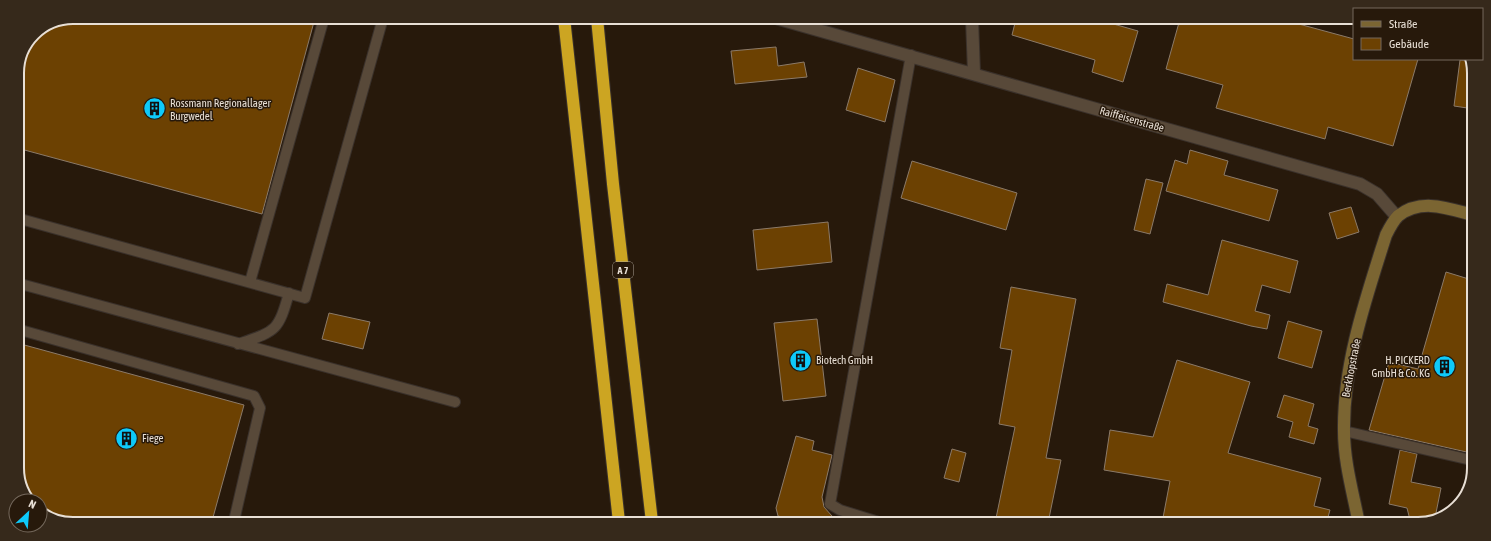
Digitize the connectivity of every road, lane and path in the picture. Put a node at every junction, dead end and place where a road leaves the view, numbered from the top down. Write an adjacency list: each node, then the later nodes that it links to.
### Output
1 (322, 24): 12 (lane)
2 (381, 24): 14 (lane)
3 (565, 24): 21 (highway)
4 (598, 24): 22 (highway, A 7)
5 (800, 24): 7 (street, Raiffeisenstraße)
6 (972, 24): 8 (street)
7 (911, 56): 8 (street, Raiffeisenstraße); 23 (lane)
8 (974, 73): 10 (street, Raiffeisenstraße)
9 (1467, 213): 10 (main road)
10 (1397, 217): 18 (main road, Berkhopstraße)
11 (24, 220): 12 (lane)
12 (250, 282): 14 (lane)
13 (24, 285): 16 (lane)
14 (289, 293): 16 (lane)
15 (24, 331): 20 (lane)
16 (238, 344): 17 (lane)
17 (455, 402)
18 (1344, 431): 19 (lane); 24 (main road, Berkhopstraße)
19 (1467, 459)
20 (235, 517)
21 (618, 517)
22 (651, 517)
23 (863, 517)
24 (1358, 517)

